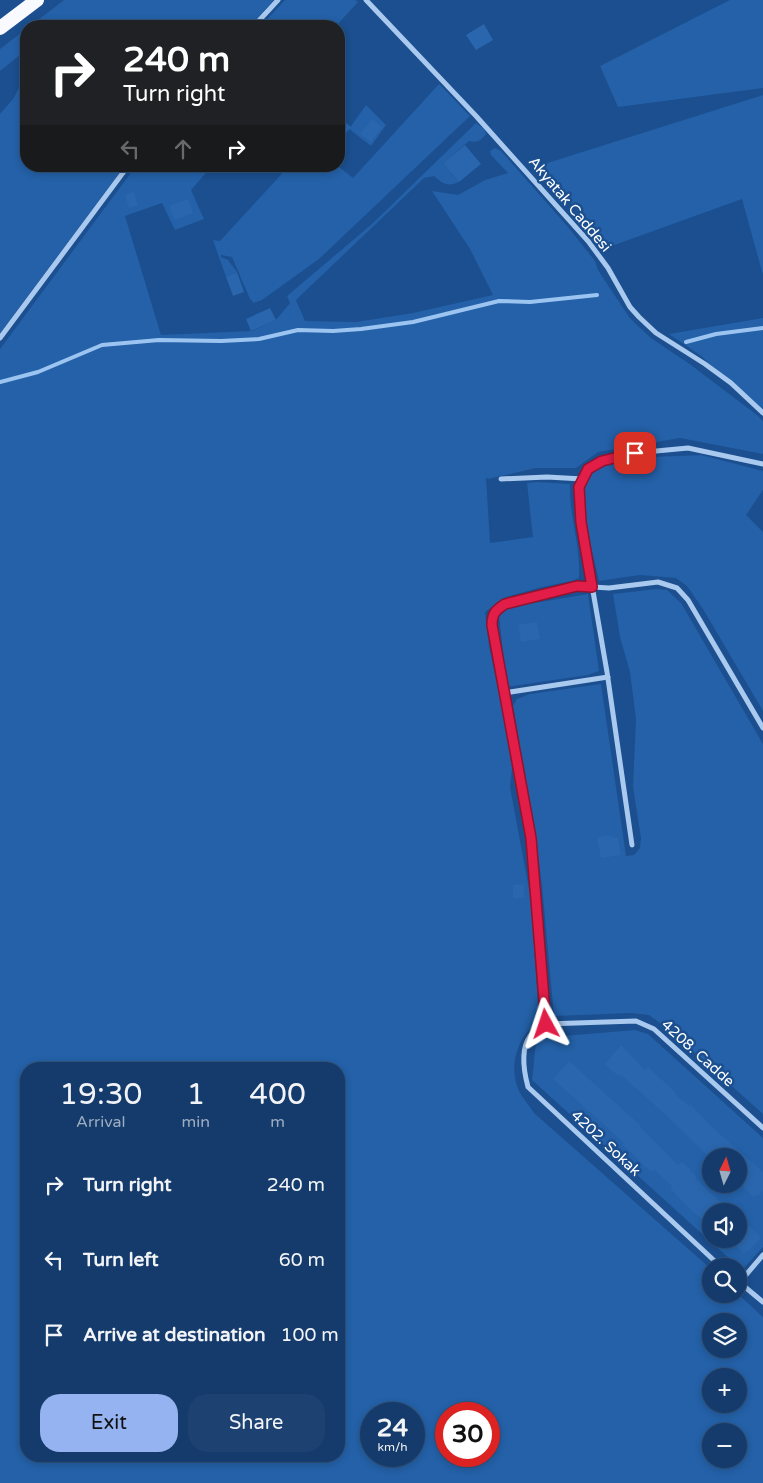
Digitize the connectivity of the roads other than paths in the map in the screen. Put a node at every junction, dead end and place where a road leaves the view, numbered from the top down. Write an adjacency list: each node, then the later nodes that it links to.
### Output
1 (37, 0): 5 (highway)
2 (278, 0): 4 (street)
3 (366, 0): 8 (street, Akyatak Caddesi)
4 (260, 20)
5 (0, 28)
6 (124, 172): 7 (street)
7 (0, 338)
8 (763, 413)
9 (763, 464): 11 (street)
10 (501, 479): 11 (street)
11 (583, 479): 12 (street)
12 (592, 587): 13 (street); 14 (street); 15 (street)
13 (608, 677): 14 (street); 16 (street)
14 (504, 694): 17 (street)
15 (763, 728)
16 (632, 844)
17 (546, 1024): 18 (street, 4208. Cadde); 20 (street, 4202. Sokak)
18 (763, 1128)
19 (763, 1255): 21 (street)
20 (711, 1258)
21 (747, 1273)
22 (747, 1289): 23 (street)
23 (763, 1302)

